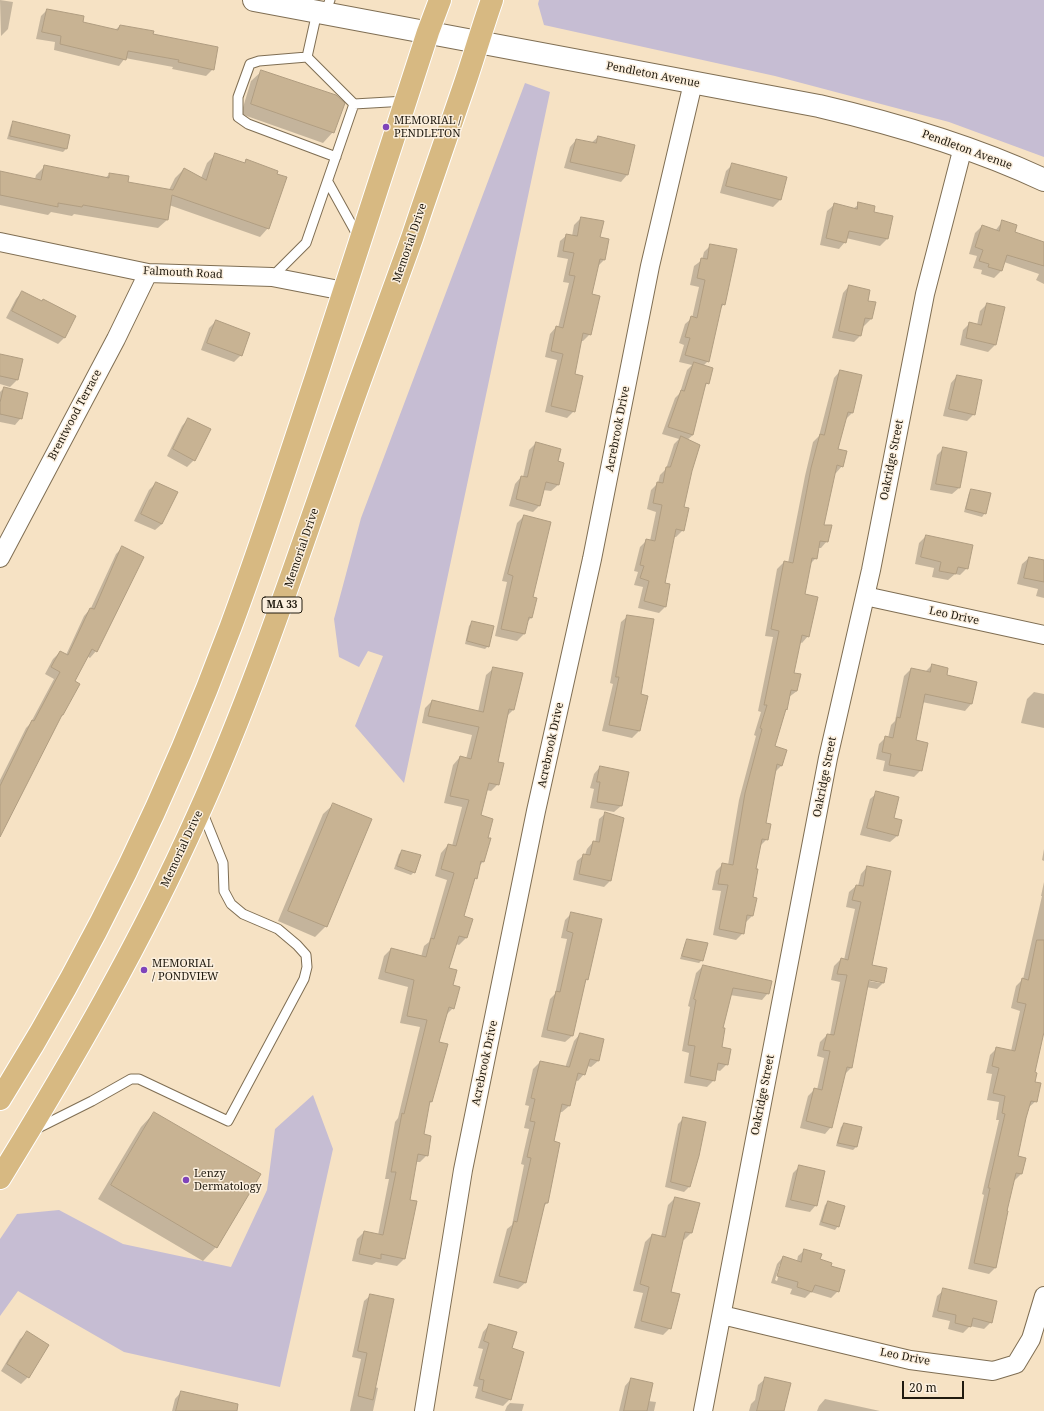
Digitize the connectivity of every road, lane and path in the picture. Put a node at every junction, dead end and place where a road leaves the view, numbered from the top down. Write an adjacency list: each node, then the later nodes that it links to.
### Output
1 (254, 0): 4 (street, Pendleton Avenue)
2 (440, 0): 5 (main road)
3 (492, 0): 6 (main road, Memorial Drive / MA 33)
4 (324, 8): 5 (street, Pendleton Avenue); 7 (lane)
5 (428, 32): 6 (street, Pendleton Avenue); 9 (main road)
6 (478, 42): 8 (street, Pendleton Avenue); 24 (main road, Memorial Drive / MA 33)
7 (307, 57): 10 (lane); 12 (lane)
8 (693, 83): 11 (street, Pendleton Avenue); 30 (street, Acrebrook Drive)
9 (406, 101): 10 (lane); 15 (main road)
10 (354, 104): 12 (lane)
11 (963, 147): 13 (street, Pendleton Avenue); 22 (street, Oakridge Street)
12 (336, 157): 14 (lane)
13 (1044, 180)
14 (328, 182): 15 (lane); 18 (lane)
15 (360, 241): 19 (main road)
16 (0, 242): 17 (street, Falmouth Road)
17 (148, 273): 18 (street, Falmouth Road); 20 (street, Brentwood Terrace)
18 (272, 277): 19 (street, Falmouth Road)
19 (344, 291): 25 (main road)
20 (6, 533): 21 (street, Brentwood Terrace)
21 (0, 558)
22 (865, 596): 23 (street, Leo Drive); 29 (street, Oakridge Street)
23 (1044, 635)
24 (201, 808): 26 (main road, Memorial Drive / MA 33); 26 (lane)
25 (0, 1100)
26 (27, 1134): 27 (main road, Memorial Drive / MA 33)
27 (0, 1178)
28 (1044, 1296): 29 (street, Leo Drive)
29 (722, 1315): 31 (street, Oakridge Street)
30 (424, 1411)
31 (703, 1411)

